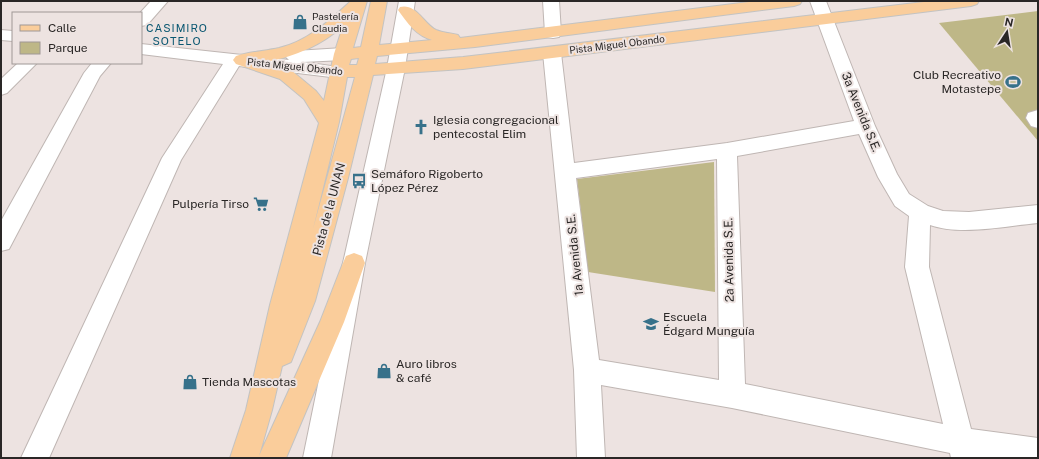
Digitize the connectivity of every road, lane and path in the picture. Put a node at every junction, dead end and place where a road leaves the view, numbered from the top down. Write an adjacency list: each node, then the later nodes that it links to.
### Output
1 (160, 1): 10 (street)
2 (359, 1): 17 (main road); 19 (main road, Pista de la UNAN)
3 (379, 1): 18 (main road, Pista de la UNAN)
4 (551, 1): 14 (street, 1a Avenida S.E.)
5 (794, 1): 14 (main road, Pista Miguel Obando)
6 (818, 1): 9 (street, 3a Avenida S.E.)
7 (971, 1): 9 (main road, Pista Miguel Obando)
8 (406, 6): 13 (main road); 16 (street)
9 (825, 18): 14 (main road, Pista Miguel Obando); 26 (street, 3a Avenida S.E.)
10 (142, 20)
11 (1, 35): 12 (street)
12 (12, 36)
13 (475, 42): 14 (main road, Pista Miguel Obando); 16 (main road, Pista Miguel Obando)
14 (552, 43): 16 (main road, Pista Miguel Obando); 28 (street, 1a Avenida S.E.)
15 (142, 49): 17 (street, Pista Miguel Obando)
16 (397, 58): 18 (main road, Pista Miguel Obando); 32 (street)
17 (238, 60): 19 (street, Pista Miguel Obando); 25 (main road); 38 (street)
18 (367, 61): 19 (main road, Pista Miguel Obando); 35 (main road, Pista de la UNAN)
19 (341, 63): 25 (main road, Pista de la UNAN)
20 (27, 64): 22 (street)
21 (101, 64): 31 (street)
22 (1, 89)
23 (1038, 117): 24 (street)
24 (1038, 121)
25 (329, 122): 35 (main road, Pista de la UNAN)
26 (865, 126): 27 (street); 29 (street, 3a Avenida S.E.)
27 (727, 150): 28 (street); 34 (street, 2a Avenida S.E.)
28 (566, 172): 33 (street, 1a Avenida S.E.)
29 (920, 212): 30 (street, 3a Avenida S.E.); 36 (street)
30 (1038, 214)
31 (1, 242)
32 (354, 263): 40 (main road); 41 (street)
33 (587, 370): 34 (street); 42 (street, 1a Avenida S.E.)
34 (732, 394): 36 (street)
35 (259, 410): 39 (main road, Pista de la UNAN)
36 (963, 449): 37 (street)
37 (1038, 452)
38 (35, 458)
39 (244, 458)
40 (272, 458)
41 (317, 458)
42 (591, 458)

